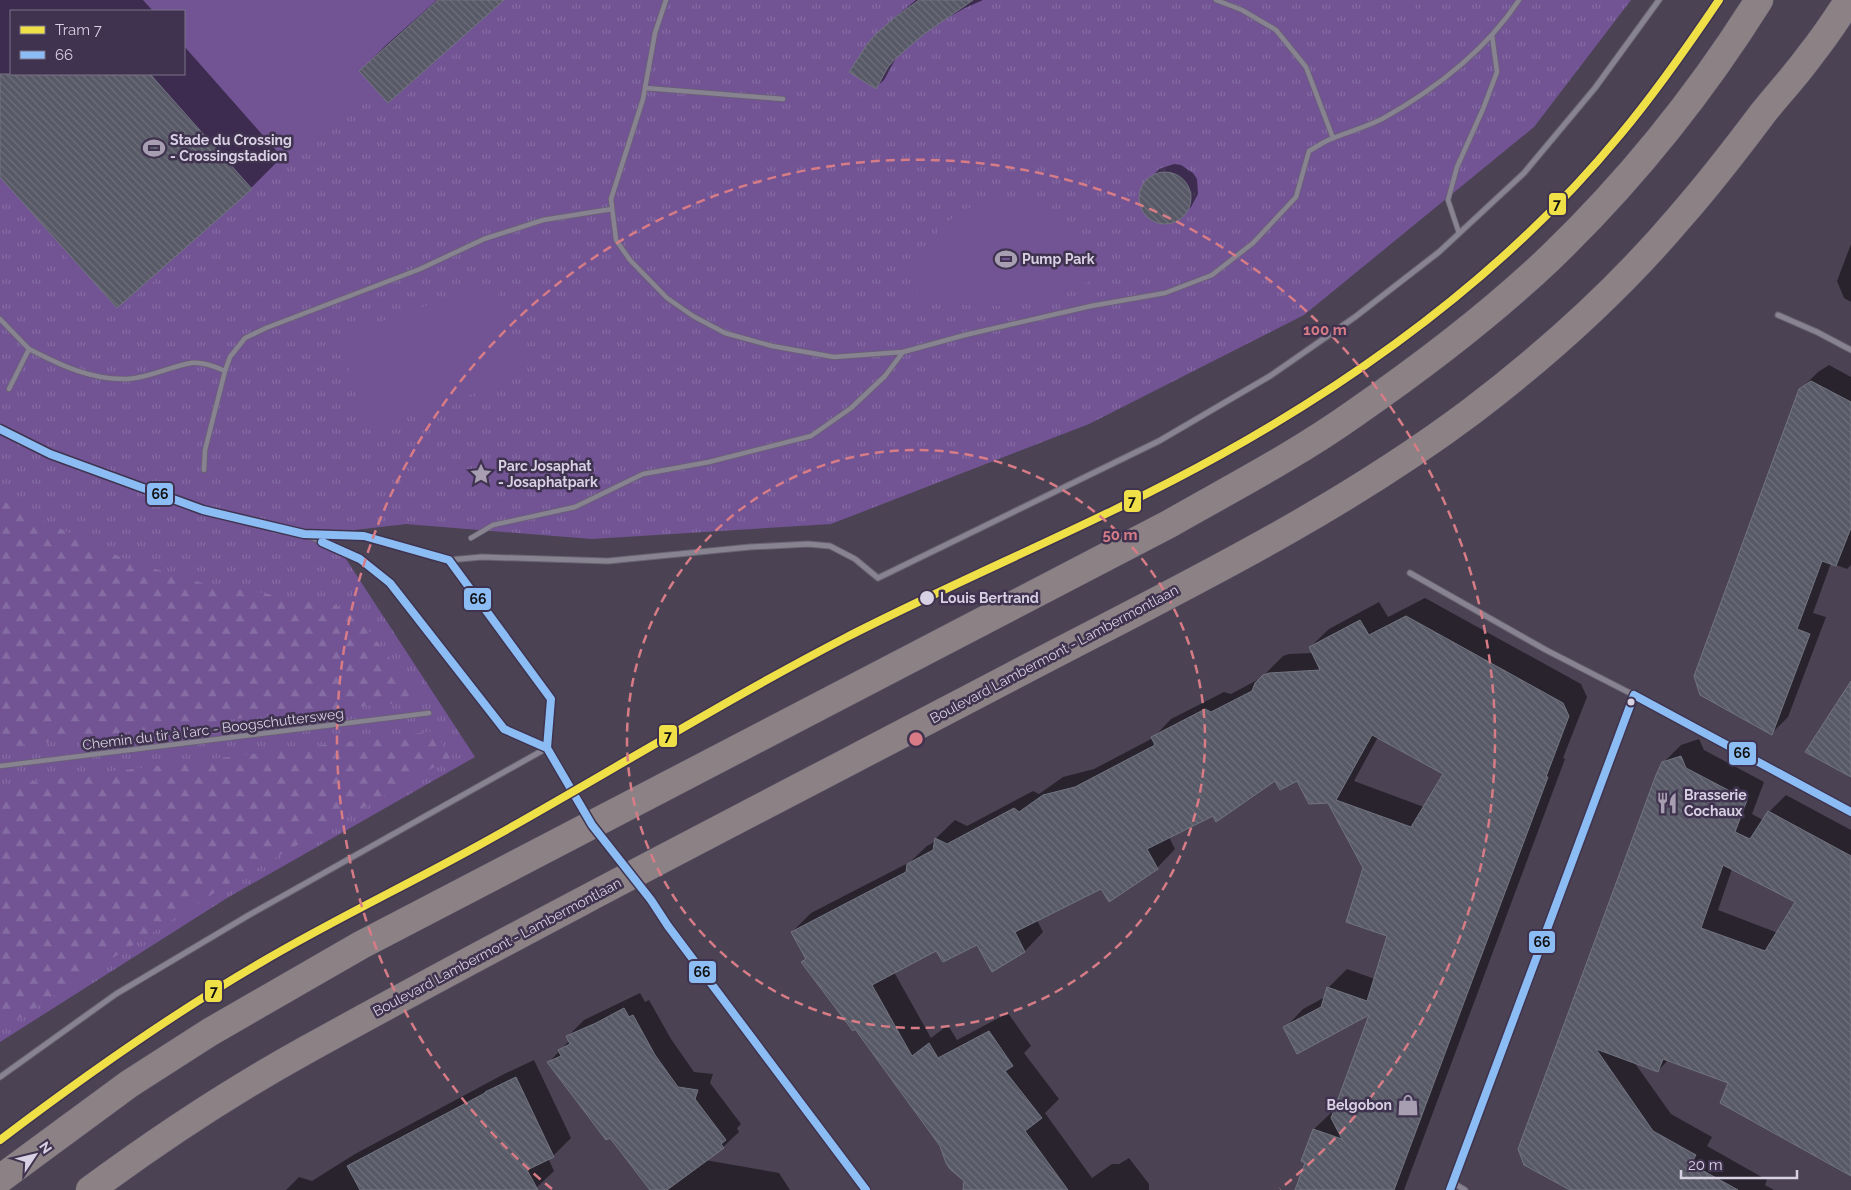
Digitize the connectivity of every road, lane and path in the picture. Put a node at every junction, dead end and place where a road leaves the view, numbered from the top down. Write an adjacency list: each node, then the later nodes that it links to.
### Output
1 (666, 0): 8 (street)
2 (1216, 0): 10 (street)
3 (1519, 0): 7 (street)
4 (1659, 0): 12 (street)
5 (1759, 0): 31 (main road)
6 (1850, 0): 32 (main road, Boulevard Lambermont - Lambermontlaan)
7 (1492, 35): 10 (street); 12 (street)
8 (645, 88): 9 (street); 11 (street)
9 (783, 99)
10 (1333, 138): 17 (street)
11 (612, 209): 17 (street); 18 (street)
12 (1459, 233): 24 (street)
13 (1778, 315): 16 (street)
14 (0, 319): 15 (street)
15 (29, 349): 18 (street); 19 (street)
16 (1851, 350)
17 (903, 352): 23 (street)
18 (224, 371): 21 (street)
19 (9, 389)
20 (0, 429): 22 (street)
21 (204, 470)
22 (304, 534): 24 (street); 28 (street)
23 (471, 538)
24 (449, 560): 28 (street)
25 (1410, 573): 26 (street)
26 (1634, 694): 30 (street); 35 (street)
27 (429, 713): 29 (street, Chemin du tir à l'arc - Boogschuttersweg)
28 (547, 748): 31 (street); 33 (street)
29 (0, 766)
30 (1851, 812)
31 (592, 825): 32 (street); 34 (main road)
32 (632, 875): 36 (main road, Boulevard Lambermont - Lambermontlaan); 37 (street)
33 (0, 1077)
34 (0, 1179)
35 (1453, 1182): 38 (street); 39 (street)
36 (90, 1190)
37 (866, 1190)
38 (1450, 1190)
39 (1465, 1190)

